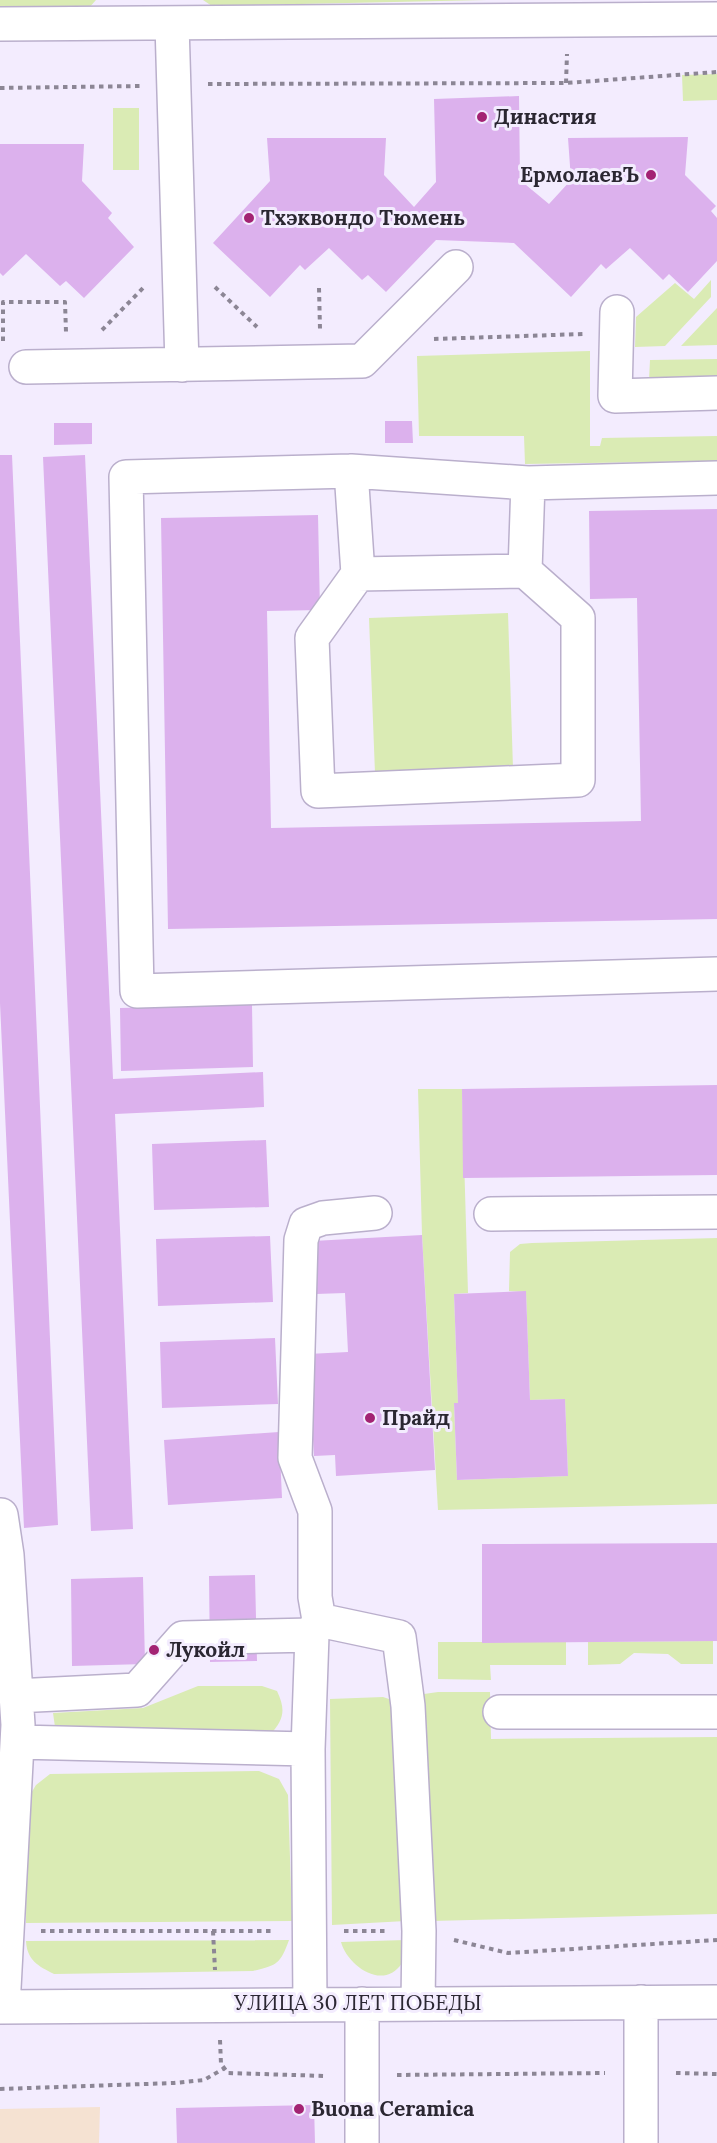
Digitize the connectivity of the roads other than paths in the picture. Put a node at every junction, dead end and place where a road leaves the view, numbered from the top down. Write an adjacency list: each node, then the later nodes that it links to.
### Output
1 (717, 19): 3 (street)
2 (0, 24): 3 (street)
3 (172, 24): 7 (street)
4 (456, 267): 7 (street)
5 (617, 323): 8 (street)
6 (15, 357): 7 (street)
7 (182, 365)
8 (717, 393)
9 (351, 471): 11 (street); 13 (street); 14 (street)
10 (717, 478): 11 (street)
11 (528, 483): 12 (street)
12 (525, 571): 13 (street); 13 (street)
13 (358, 574)
14 (717, 974)
15 (717, 1212): 17 (street)
16 (375, 1213): 19 (street)
17 (491, 1214)
18 (1, 1515): 20 (street)
19 (316, 1627): 20 (street); 24 (street); 27 (street)
20 (15, 1696): 23 (street)
21 (500, 1712): 22 (street)
22 (717, 1712)
23 (18, 1742): 24 (street); 30 (street)
24 (308, 1749): 28 (street)
25 (641, 2002): 26 (street, УЛИЦА 30 ЛЕТ ПОБЕДЫ); 27 (street, УЛИЦА 30 ЛЕТ ПОБЕДЫ); 32 (street)
26 (717, 2002)
27 (418, 2003): 29 (street, УЛИЦА 30 ЛЕТ ПОБЕДЫ)
28 (310, 2004): 29 (street, УЛИЦА 30 ЛЕТ ПОБЕДЫ); 30 (street, УЛИЦА 30 ЛЕТ ПОБЕДЫ)
29 (362, 2004): 31 (street)
30 (1, 2007)
31 (362, 2143)
32 (641, 2143)

